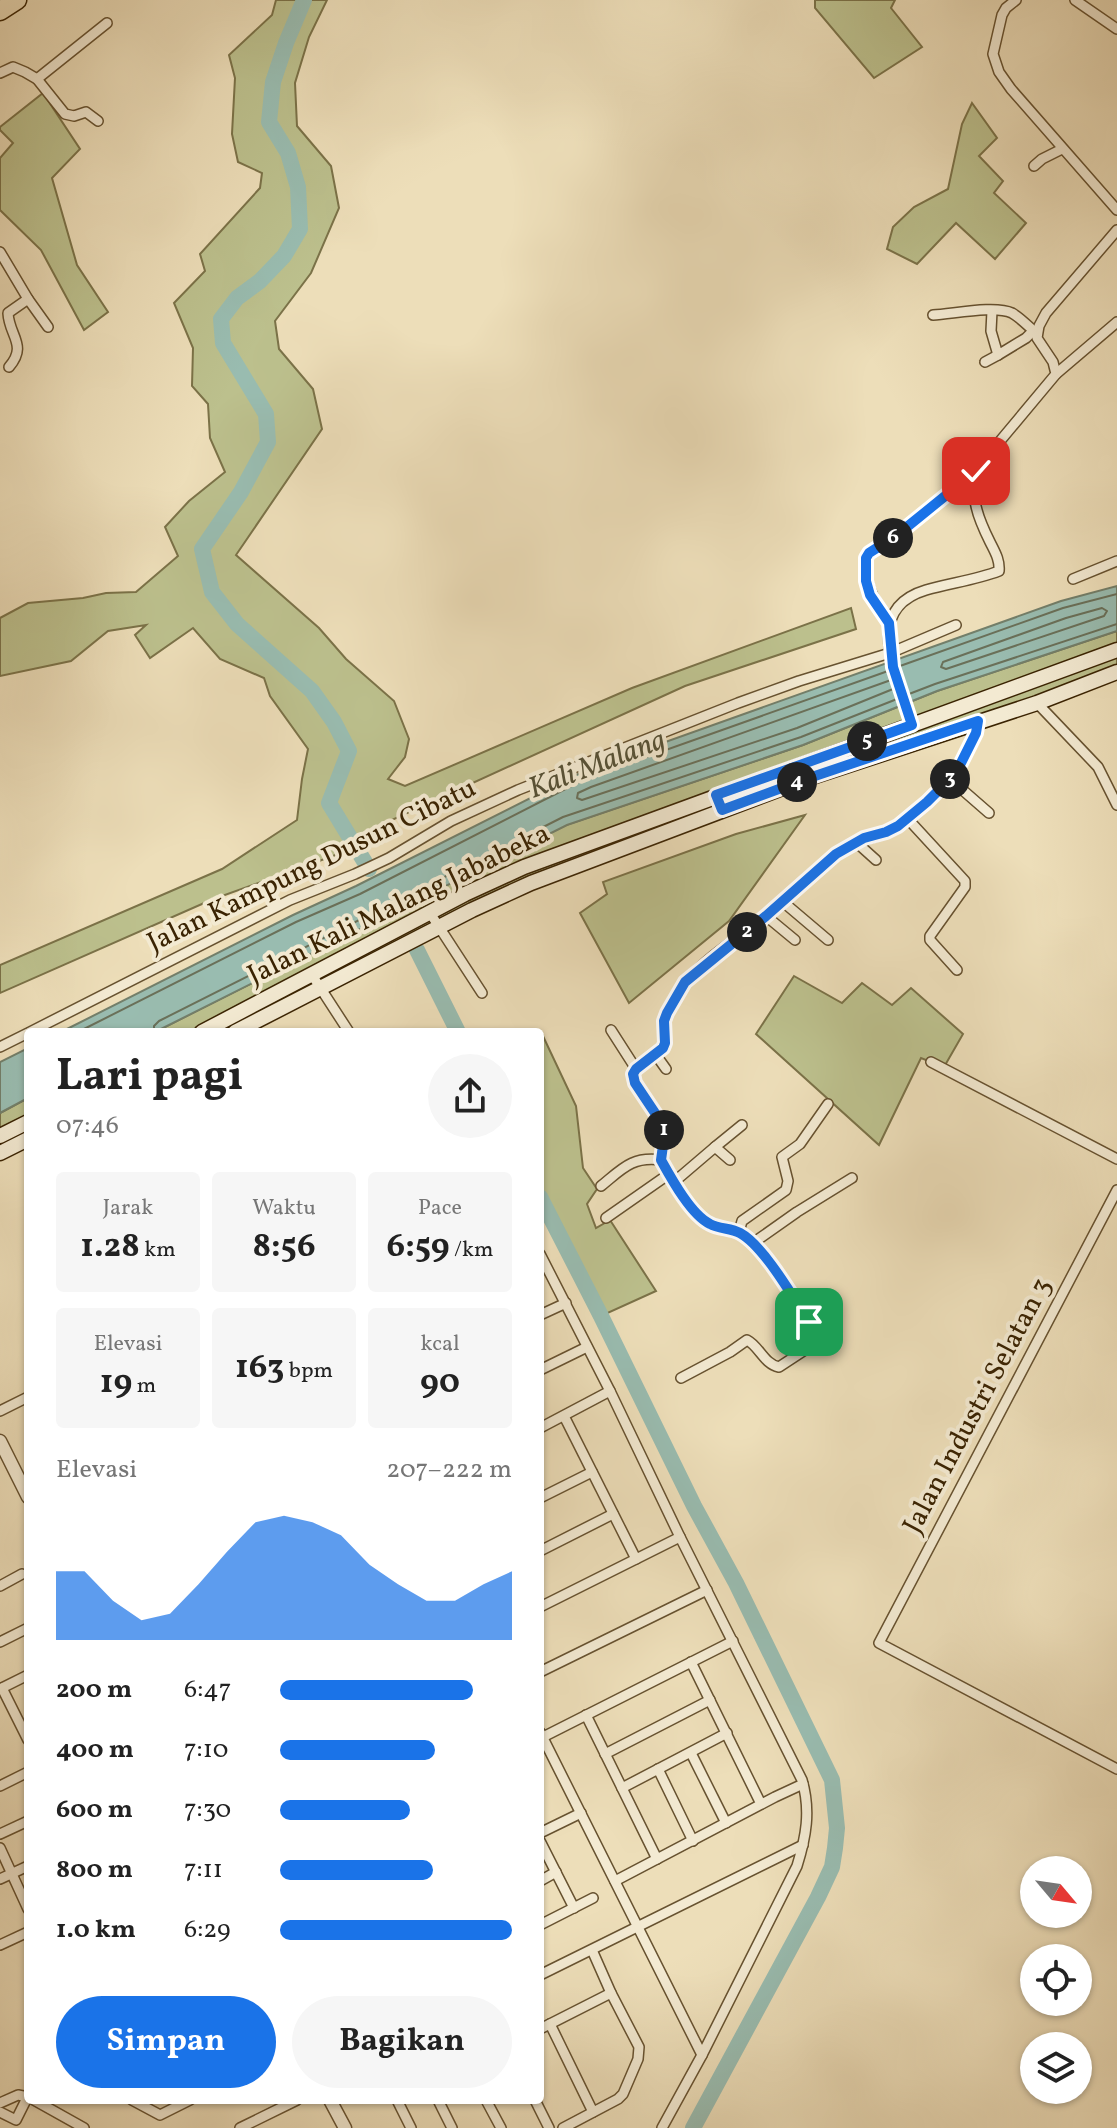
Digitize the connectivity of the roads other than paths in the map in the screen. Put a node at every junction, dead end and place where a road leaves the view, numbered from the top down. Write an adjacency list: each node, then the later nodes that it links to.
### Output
1 (17, 0): 4 (highway)
2 (1016, 0): 11 (street)
3 (1077, 2): 5 (street); 7 (street)
4 (0, 11)
5 (1071, 12)
6 (107, 23): 9 (street)
7 (1117, 29)
8 (0, 73): 9 (street)
9 (37, 79): 10 (street)
10 (98, 121)
11 (1062, 149): 12 (street); 13 (street)
12 (1034, 166)
13 (1117, 210)
14 (1117, 230): 21 (street)
15 (0, 252): 16 (street)
16 (28, 299): 20 (street); 24 (street)
17 (992, 311): 18 (street); 21 (street); 22 (street)
18 (933, 315)
19 (1117, 322): 25 (street)
20 (48, 327)
21 (1035, 332): 22 (street); 25 (street)
22 (998, 355): 23 (street)
23 (985, 362)
24 (9, 367)
25 (1056, 374): 26 (street)
26 (980, 468): 29 (street); 29 (street)
27 (1117, 561): 28 (street)
28 (1073, 579)
29 (889, 623): 32 (street)
30 (956, 625): 32 (street, Jalan Kampung Dusun Cibatu)
31 (1117, 650): 35 (main road, Jalan Kali Malang Jababeka)
32 (890, 653): 35 (street); 56 (street, Jalan Kampung Dusun Cibatu)
33 (1117, 672): 34 (main road, Jalan Kali Malang Jababeka)
34 (1037, 703): 36 (main road, Jalan Kali Malang Jababeka); 39 (street)
35 (910, 719): 38 (main road, Jalan Kali Malang Jababeka)
36 (978, 721): 37 (street); 40 (main road, Jalan Kali Malang Jababeka)
37 (950, 779): 41 (street); 42 (street)
38 (716, 795): 40 (main road); 46 (main road, Jalan Kali Malang Jababeka)
39 (1117, 805)
40 (722, 810): 48 (main road, Jalan Kali Malang Jababeka)
41 (989, 813)
42 (907, 818): 43 (street); 52 (street)
43 (856, 842): 44 (street); 45 (street)
44 (876, 860)
45 (782, 901): 47 (street); 50 (street)
46 (426, 915): 48 (street); 51 (main road, Jalan Kali Malang Jababeka)
47 (766, 916): 49 (street); 63 (street)
48 (435, 929): 51 (main road, Jalan Kali Malang Jababeka); 55 (street)
49 (795, 940)
50 (828, 940)
51 (381, 948): 53 (main road, Jalan Kali Malang Jababeka); 54 (main road, Jalan Kali Malang Jababeka)
52 (957, 970)
53 (312, 975): 54 (street); 57 (main road, Jalan Kali Malang Jababeka)
54 (320, 989): 58 (main road, Jalan Kali Malang Jababeka); 59 (street)
55 (482, 993)
56 (37, 1028)
57 (210, 1028)
58 (243, 1028)
59 (346, 1028)
60 (611, 1030): 65 (street)
61 (24, 1035): 62 (street, Jalan Kampung Dusun Cibatu)
62 (0, 1047)
63 (656, 1055): 65 (street); 66 (street)
64 (931, 1062): 74 (street)
65 (636, 1069): 75 (street)
66 (666, 1069)
67 (828, 1104): 82 (street)
68 (24, 1124): 70 (main road)
69 (742, 1125): 72 (street)
70 (0, 1136)
71 (24, 1141): 73 (main road)
72 (715, 1147): 76 (street); 77 (street)
73 (0, 1153)
74 (1117, 1159)
75 (661, 1160): 77 (street); 79 (street)
76 (730, 1160)
77 (672, 1178): 81 (street); 82 (street)
78 (852, 1178): 83 (street)
79 (601, 1186)
80 (1117, 1190): 123 (street, Jalan Industri Selatan 3)
81 (606, 1218)
82 (739, 1232): 83 (street)
83 (753, 1243): 89 (street)
84 (544, 1262): 85 (street)
85 (566, 1303): 86 (street); 87 (street)
86 (544, 1313)
87 (587, 1347): 88 (street); 90 (street)
88 (544, 1368)
89 (681, 1378)
90 (610, 1391): 93 (street); 100 (street)
91 (24, 1399): 92 (street)
92 (0, 1411)
93 (564, 1416): 94 (street); 96 (street)
94 (544, 1426)
95 (0, 1441): 97 (street)
96 (592, 1472): 98 (street); 99 (street)
97 (24, 1489)
98 (544, 1496)
99 (613, 1514): 101 (street); 102 (street)
100 (680, 1537): 102 (street); 105 (street)
101 (544, 1549)
102 (636, 1559): 106 (street)
103 (22, 1574): 104 (street)
104 (1, 1582)
105 (707, 1590): 108 (street); 111 (street)
106 (544, 1605)
107 (24, 1630): 109 (street)
108 (733, 1641): 110 (street); 125 (street)
109 (0, 1642)
110 (691, 1662): 114 (street); 115 (street)
111 (544, 1670)
112 (24, 1677): 113 (street)
113 (1, 1689): 116 (street)
114 (710, 1700): 118 (street); 121 (street)
115 (586, 1715): 117 (street); 121 (street)
116 (24, 1732)
117 (544, 1733)
118 (727, 1733): 120 (street); 128 (street)
119 (544, 1738): 129 (street)
120 (691, 1753): 122 (street); 131 (street)
121 (605, 1754): 127 (street)
122 (658, 1769): 127 (street); 134 (street)
123 (1117, 1769)
124 (24, 1774): 126 (street)
125 (803, 1784): 128 (street); 135 (street)
126 (0, 1786)
127 (622, 1788): 138 (street)
128 (761, 1804): 131 (street)
129 (581, 1813): 132 (street); 144 (street)
130 (24, 1823): 133 (street)
131 (726, 1823): 134 (street)
132 (544, 1831)
133 (0, 1834)
134 (693, 1841): 138 (street)
135 (803, 1845): 149 (street); 157 (street)
136 (0, 1848): 141 (street)
137 (544, 1849): 140 (street)
138 (657, 1859): 144 (street)
139 (24, 1868): 141 (street)
140 (556, 1872): 143 (street); 147 (street)
141 (13, 1873): 142 (street); 146 (street)
142 (0, 1879)
143 (544, 1879)
144 (615, 1881): 149 (street)
145 (593, 1898): 147 (street)
146 (24, 1899)
147 (574, 1908): 148 (street)
148 (544, 1923)
149 (637, 1927): 152 (street); 157 (street)
150 (24, 1934): 151 (street)
151 (0, 1945)
152 (592, 1950): 153 (street); 154 (street)
153 (544, 1973)
154 (611, 1993): 155 (street); 171 (street)
155 (550, 2024): 156 (street); 171 (street)
156 (544, 2027)
157 (702, 2055): 180 (street)
158 (24, 2096): 159 (street)
159 (4, 2101)
160 (25, 2104): 170 (street)
161 (41, 2104): 172 (street)
162 (139, 2104): 163 (street)
163 (182, 2104)
164 (289, 2104): 173 (street)
165 (332, 2104): 174 (street)
166 (399, 2104): 175 (street)
167 (440, 2104): 176 (street)
168 (488, 2104): 177 (street)
169 (537, 2104): 178 (street)
170 (0, 2112)
171 (593, 2112): 179 (street)
172 (84, 2128)
173 (240, 2128)
174 (345, 2128)
175 (411, 2128)
176 (452, 2128)
177 (501, 2128)
178 (549, 2128)
179 (563, 2128)
180 (662, 2128)

